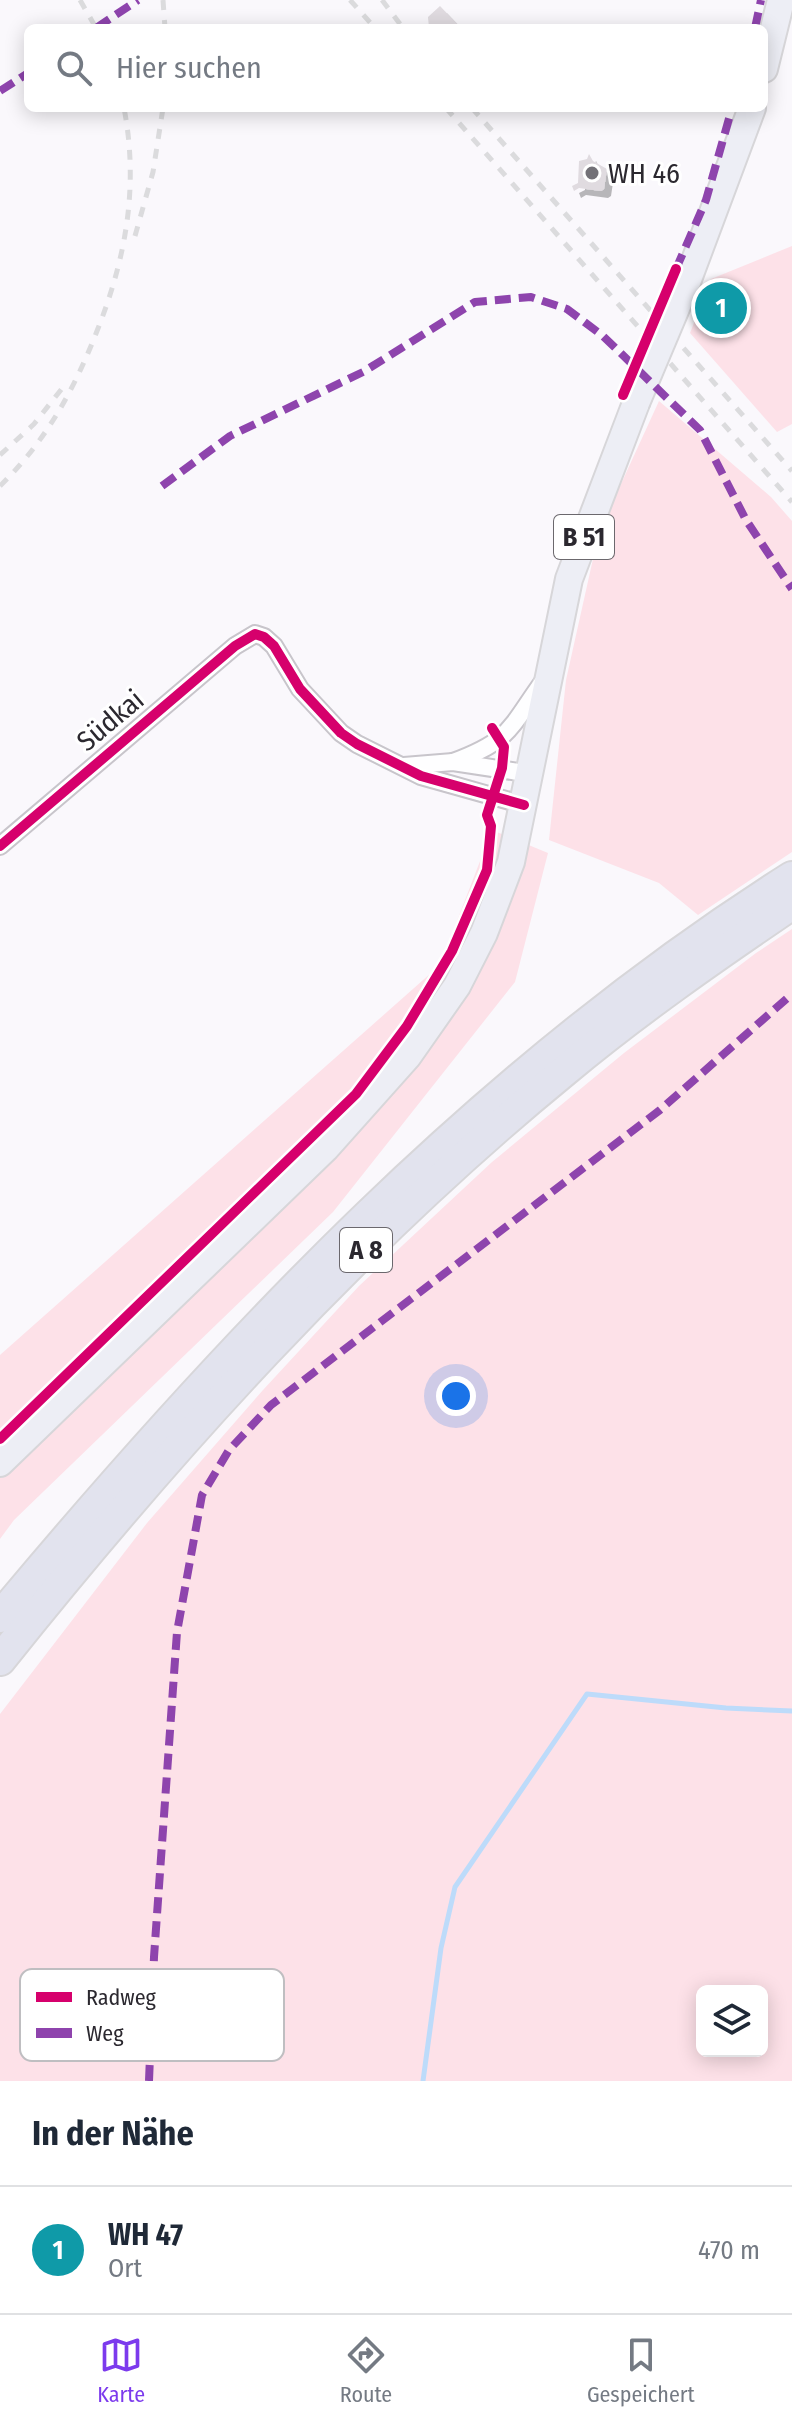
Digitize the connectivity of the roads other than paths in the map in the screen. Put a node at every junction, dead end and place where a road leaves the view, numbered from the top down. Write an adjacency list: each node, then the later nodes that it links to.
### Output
1 (781, 0): 2 (main road)
2 (768, 53)
3 (751, 112): 4 (main road, B 51, bridge)
4 (548, 675): 5 (street); 7 (main road, B 51)
5 (453, 762): 6 (street); 7 (street)
6 (404, 766): 8 (street); 9 (street, Südkai)
7 (531, 774): 8 (main road, B 51)
8 (524, 805): 12 (main road, B 51)
9 (0, 846)
10 (792, 877): 13 (highway, A 8)
11 (792, 904): 14 (highway, A 8)
12 (0, 1463)
13 (0, 1617)
14 (0, 1660)

